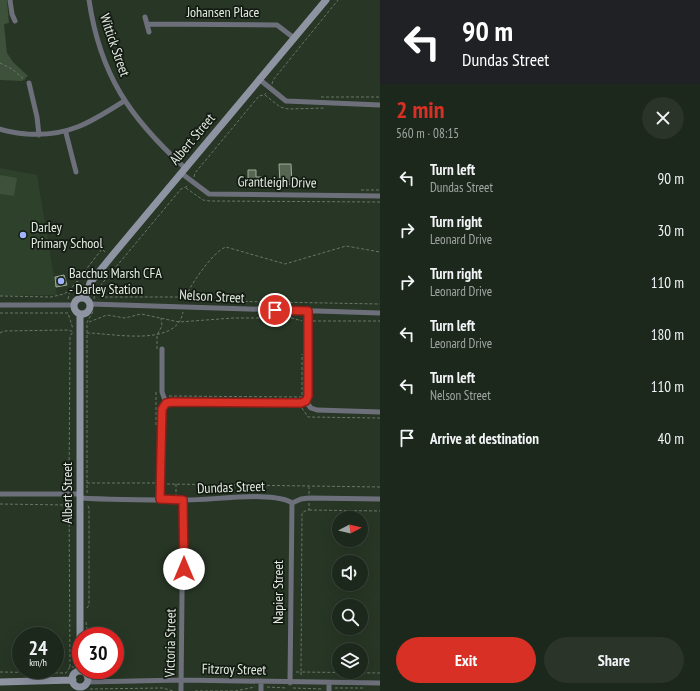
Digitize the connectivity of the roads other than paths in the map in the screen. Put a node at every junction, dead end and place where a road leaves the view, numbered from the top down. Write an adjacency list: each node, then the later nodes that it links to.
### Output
1 (10, 0): 5 (street)
2 (89, 0): 11 (street, Wittick Street)
3 (326, 0): 8 (street, Albert Street)
4 (144, 17): 6 (street)
5 (16, 21)
6 (147, 24): 7 (street); 8 (street, Johansen Place)
7 (149, 32)
8 (294, 38): 9 (street, Albert Street)
9 (259, 80): 12 (street); 16 (street, Albert Street)
10 (29, 82): 15 (street)
11 (124, 101): 14 (street); 16 (street, Wittick Street)
12 (380, 105)
13 (0, 128): 15 (street)
14 (66, 133): 15 (street); 17 (street)
15 (38, 135)
16 (183, 170): 18 (street, Grantleigh Drive); 19 (street, Albert Street)
17 (76, 172)
18 (380, 196)
19 (84, 298): 20 (street); 22 (street)
20 (92, 304): 23 (street, Nelson Street); 25 (street)
21 (0, 305): 22 (street)
22 (74, 305): 25 (street)
23 (308, 311): 24 (street, Nelson Street); 27 (street)
24 (380, 313)
25 (80, 314): 31 (street, Albert Street)
26 (159, 350): 28 (street)
27 (303, 400): 28 (street); 29 (street)
28 (166, 403): 32 (street)
29 (380, 412)
30 (0, 494): 31 (street, Dundas Street)
31 (82, 497): 32 (street, Dundas Street); 36 (street, Albert Street)
32 (160, 499): 34 (street, Dundas Street)
33 (380, 499): 35 (street, Dundas Street)
34 (183, 500): 35 (street, Dundas Street); 39 (street, Victoria Street)
35 (292, 502): 41 (street, Napier Street)
36 (80, 627)
37 (87, 679): 43 (street)
38 (72, 680): 40 (street); 46 (street)
39 (181, 680): 43 (street, Fitzroy Street); 44 (street, Fitzroy Street); 47 (street, Victoria Street)
40 (0, 682)
41 (290, 683): 44 (street, Fitzroy Street); 45 (street, Fitzroy Street)
42 (380, 683): 45 (street, Fitzroy Street)
43 (88, 686): 46 (street)
44 (261, 687)
45 (329, 688)
46 (80, 689)
47 (181, 691)

